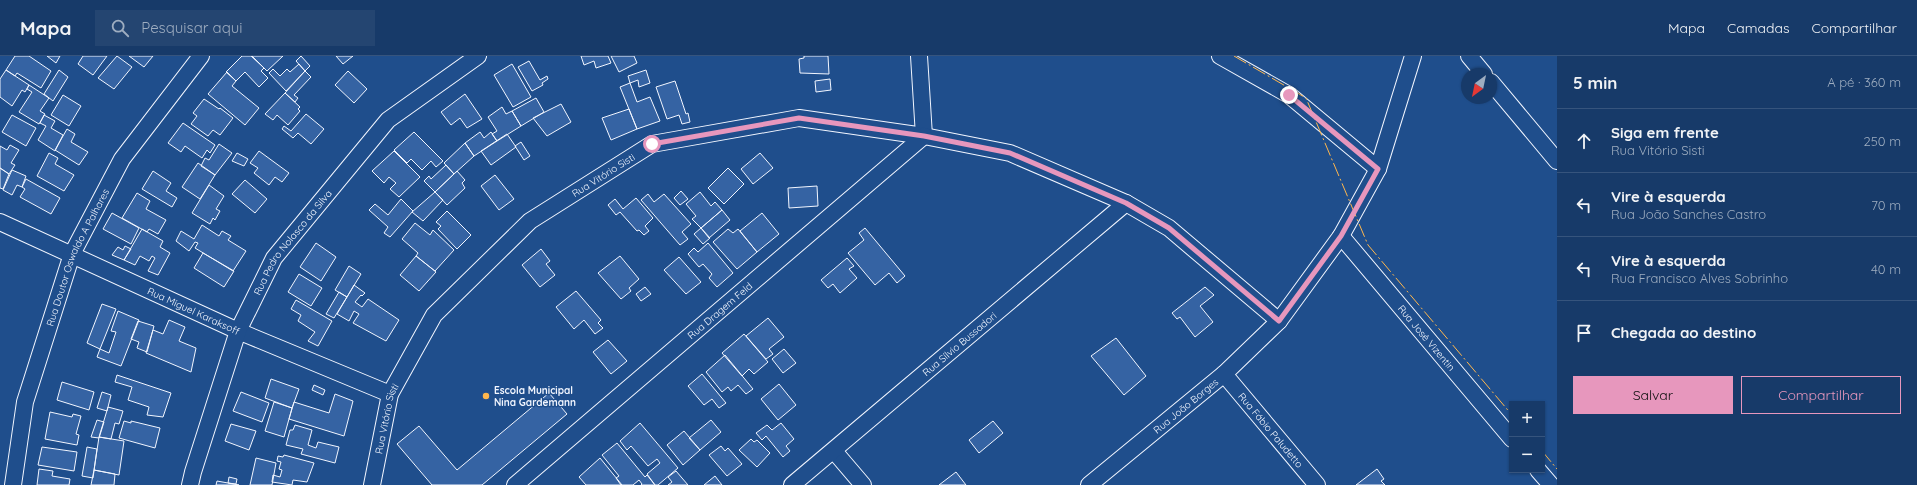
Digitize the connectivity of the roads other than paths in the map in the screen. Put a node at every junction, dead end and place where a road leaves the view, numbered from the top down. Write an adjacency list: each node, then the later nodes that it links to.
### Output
1 (201, 56): 15 (street, Rua Doutor Oswaldo A Palhares)
2 (478, 56): 17 (street, Rua Pedro Nolasco da Silva)
3 (919, 56): 9 (street)
4 (1220, 56): 11 (street)
5 (1413, 56): 11 (street, Rua João Borges)
6 (1469, 56): 7 (street)
7 (1479, 68)
8 (1497, 89): 10 (street)
9 (924, 136): 12 (street, Rua Vitório Sisti); 19 (street, Rua Vitório Sisti); 27 (street, Rua Dragem Feld)
10 (1557, 161)
11 (1378, 169): 14 (street, Rua João Borges)
12 (1126, 203): 16 (street, Rua Vitório Sisti); 21 (street, Rua Sílvio Bussadori)
13 (0, 222): 15 (street, Rua Miguel Karaksoff)
14 (1341, 236): 16 (street, Rua João Borges); 20 (street, Rua José Vizentin)
15 (72, 254): 17 (street, Rua Miguel Karaksoff); 24 (street, Rua Doutor Oswaldo A Palhares)
16 (1279, 321): 18 (street, Rua João Borges)
17 (238, 331): 19 (street, Rua Miguel Karaksoff); 25 (street, Rua Pedro Nolasco da Silva)
18 (1224, 374): 23 (street, Rua João Borges); 30 (street, Rua Fábio Paludetto)
19 (390, 394): 26 (street, Rua Vitório Sisti)
20 (1510, 437)
21 (834, 451): 28 (street, Rua Sílvio Bussadori); 29 (street)
22 (1541, 473): 31 (street)
23 (1091, 484)
24 (12, 485)
25 (190, 485)
26 (372, 485)
27 (515, 485)
28 (792, 485)
29 (863, 485)
30 (1317, 485)
31 (1551, 485)

